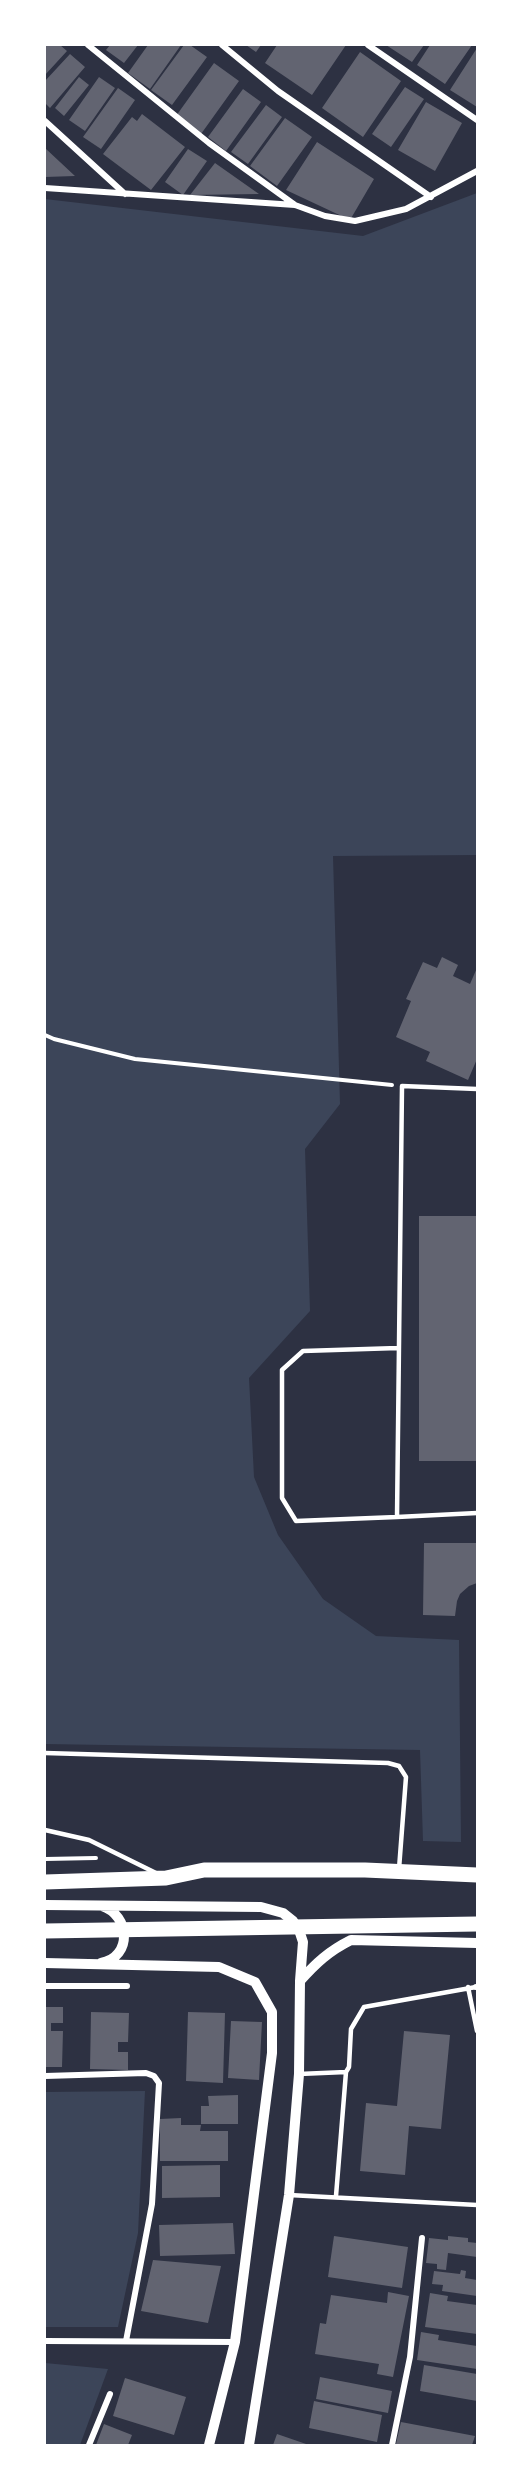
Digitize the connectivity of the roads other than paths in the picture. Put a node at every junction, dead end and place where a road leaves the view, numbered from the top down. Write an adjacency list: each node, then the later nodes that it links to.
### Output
1 (88, 45): 10 (street)
2 (222, 45): 9 (street)
3 (368, 45): 4 (street)
4 (477, 120)
5 (45, 121): 8 (street)
6 (477, 171): 9 (street)
7 (45, 188): 8 (street)
8 (126, 194): 10 (street)
9 (431, 197): 10 (street)
10 (295, 206)
11 (477, 1089): 12 (lane)
12 (398, 1348): 14 (lane); 14 (lane)
13 (477, 1513): 14 (lane)
14 (397, 1517)
15 (45, 1753): 17 (lane)
16 (45, 1830): 19 (lane)
17 (399, 1872): 18 (main road); 19 (main road)
18 (477, 1875)
19 (166, 1878): 20 (main road)
20 (45, 1882)
21 (45, 1905): 22 (street)
22 (99, 1905): 27 (street); 28 (street)
23 (477, 1924): 24 (main road)
24 (45, 1931)
25 (477, 1943): 28 (street)
26 (45, 1963): 27 (street)
27 (94, 1964): 43 (street)
28 (300, 1981): 35 (street)
29 (45, 1986): 30 (street)
30 (127, 1986)
31 (468, 1987): 32 (lane); 33 (lane); 34 (lane)
32 (477, 1987)
33 (477, 2031)
34 (346, 2072): 35 (lane); 38 (lane)
35 (299, 2074): 37 (street)
36 (45, 2076): 42 (street)
37 (289, 2195): 38 (lane); 47 (street)
38 (336, 2196): 39 (lane)
39 (477, 2205)
40 (422, 2238): 48 (street)
41 (45, 2341): 42 (street)
42 (126, 2341): 43 (street)
43 (235, 2342): 46 (street)
44 (110, 2394): 45 (street)
45 (89, 2445)
46 (209, 2445)
47 (249, 2445)
48 (392, 2445)

